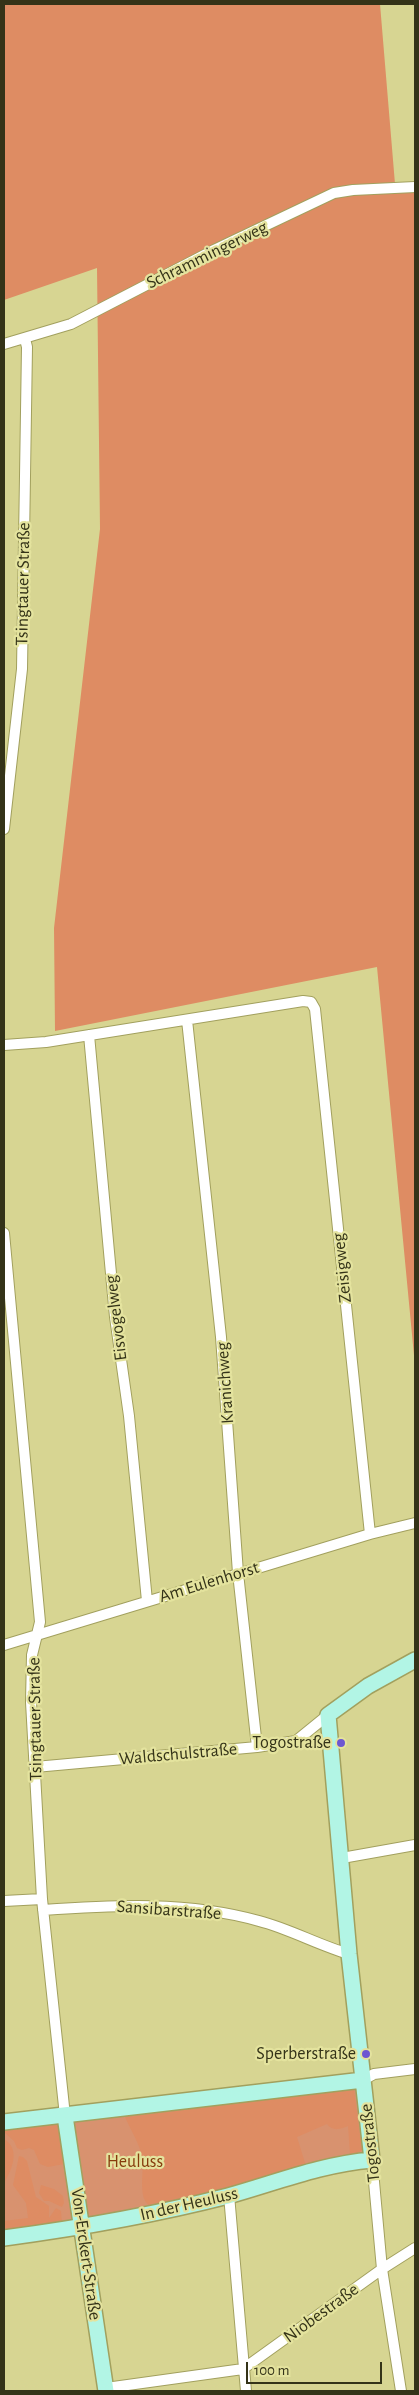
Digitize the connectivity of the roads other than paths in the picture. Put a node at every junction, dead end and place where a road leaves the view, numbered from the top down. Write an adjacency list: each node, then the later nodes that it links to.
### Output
1 (415, 187): 2 (street, Schrammingerweg)
2 (25, 339): 3 (street, Schrammingerweg); 4 (street, Tsingtauer Straße)
3 (4, 344)
4 (4, 828)
5 (186, 1020): 6 (street); 10 (street, Zeisigweg); 11 (street, Kranichweg)
6 (89, 1035): 7 (street); 12 (street, Eisvogelweg)
7 (4, 1045)
8 (4, 1232): 13 (street, Tsingtauer Straße)
9 (415, 1524): 10 (street, Am Eulenhorst)
10 (370, 1534): 11 (street, Am Eulenhorst)
11 (238, 1573): 12 (street, Am Eulenhorst); 17 (street, Kranichweg)
12 (147, 1601): 13 (street, Am Eulenhorst)
13 (38, 1633): 14 (street, Am Eulenhorst); 18 (street, Tsingtauer Straße)
14 (4, 1645)
15 (415, 1660): 16 (street, Waldschulstraße)
16 (328, 1715): 17 (street, Waldschulstraße); 20 (street, Togostraße)
17 (257, 1747): 18 (street, Waldschulstraße)
18 (35, 1767): 21 (street, Tsingtauer Straße)
19 (415, 1845): 20 (street)
20 (342, 1858): 24 (street, Togostraße)
21 (42, 1899): 22 (street); 23 (street, Tsingtauer Straße)
22 (4, 1901)
23 (43, 1910): 24 (street, Sansibarstraße); 27 (street, Tsingtauer Straße)
24 (349, 1954): 26 (street, Togostraße)
25 (415, 2069): 26 (street)
26 (363, 2080): 27 (street); 29 (street, Togostraße)
27 (65, 2116): 28 (street); 31 (street, Von-Erckert-Straße)
28 (4, 2122)
29 (372, 2160): 30 (street, In der Heuluss); 34 (street, Togostraße)
30 (229, 2196): 31 (street, In der Heuluss); 35 (street)
31 (82, 2227): 32 (street, In der Heuluss); 36 (street, Von-Erckert-Straße)
32 (4, 2238)
33 (415, 2248): 34 (street, Niobestraße)
34 (382, 2269): 35 (street, Niobestraße); 38 (street, Togostraße)
35 (243, 2368): 36 (street, Niobestraße); 37 (street)
36 (106, 2390)
37 (246, 2391)
38 (401, 2391)

